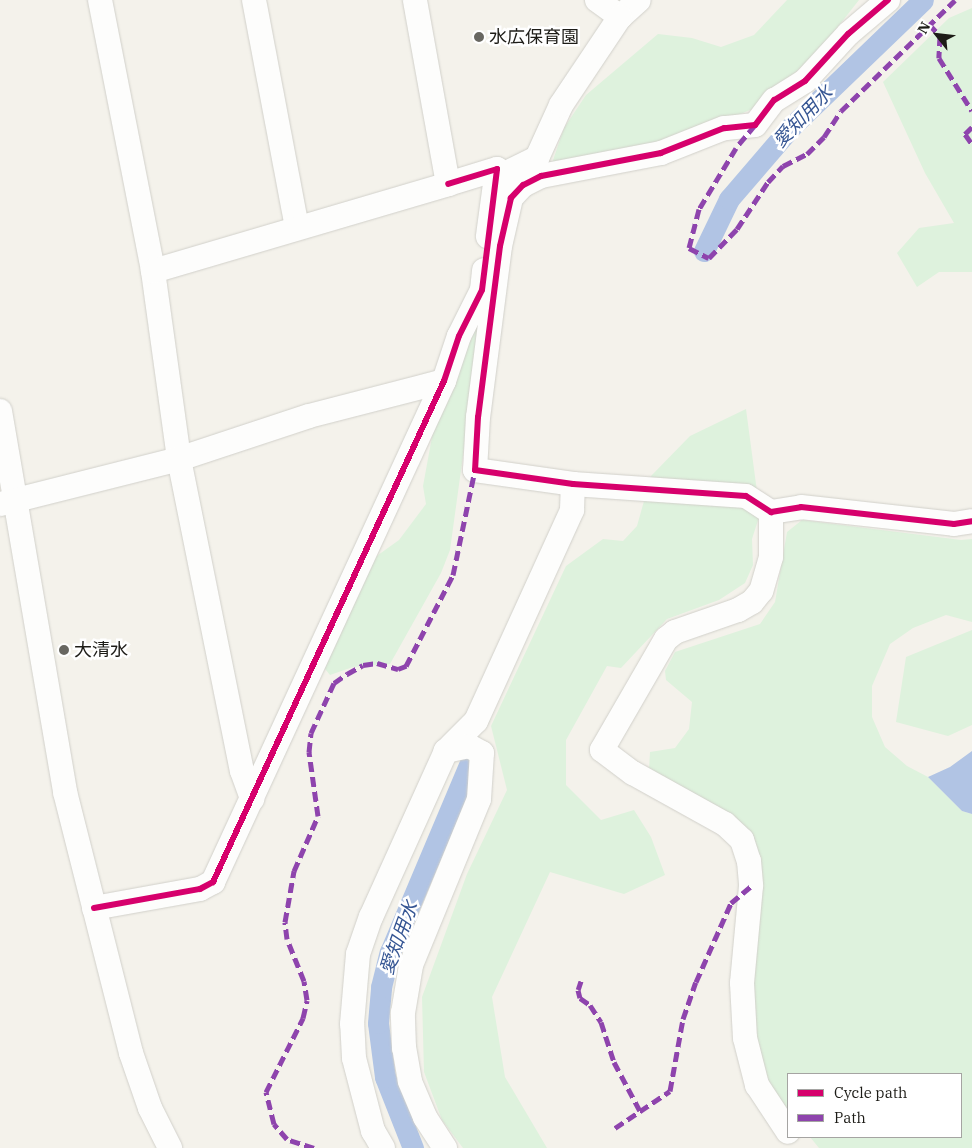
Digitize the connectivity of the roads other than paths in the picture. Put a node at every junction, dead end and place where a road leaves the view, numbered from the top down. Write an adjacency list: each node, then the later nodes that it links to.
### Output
1 (100, 0): 11 (street)
2 (254, 0): 10 (street)
3 (415, 0): 9 (street)
4 (597, 0): 7 (street)
5 (639, 0): 7 (street)
6 (888, 0): 15 (street)
7 (620, 18): 8 (street)
8 (496, 178): 9 (street); 12 (street)
9 (448, 184): 10 (street)
10 (297, 227): 11 (street)
11 (154, 272): 14 (street)
12 (444, 381): 14 (street); 20 (street)
13 (0, 411): 16 (street)
14 (179, 459): 16 (street); 20 (street)
15 (573, 484): 17 (street); 19 (street)
16 (8, 502): 21 (street)
17 (771, 512): 18 (street); 22 (street)
18 (972, 521)
19 (446, 751): 25 (street); 26 (street)
20 (252, 799): 21 (street)
21 (94, 908): 24 (street)
22 (787, 1130)
23 (794, 1138): 27 (street)
24 (170, 1148)
25 (383, 1148)
26 (445, 1148)
27 (802, 1148)

